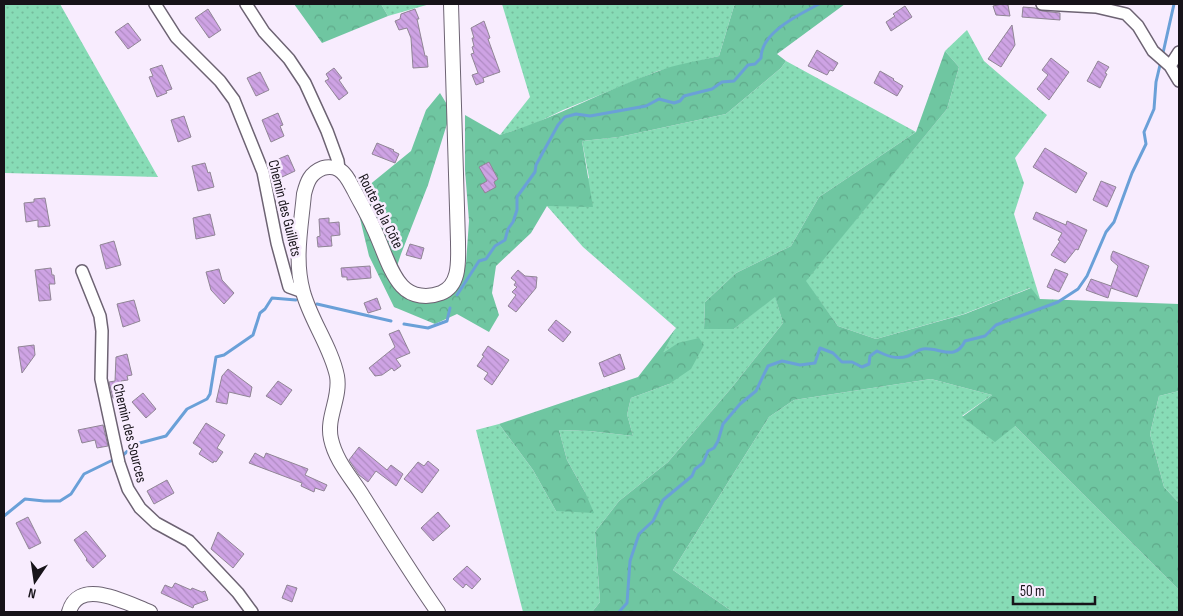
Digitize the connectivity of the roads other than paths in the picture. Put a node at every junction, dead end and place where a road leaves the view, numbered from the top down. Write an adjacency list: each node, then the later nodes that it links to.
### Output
1 (155, 4): 10 (street, Chemin des Guillets)
2 (246, 4): 8 (street)
3 (451, 4): 8 (street, Route de la Côte)
4 (1042, 4): 6 (street)
5 (1179, 52): 6 (street)
6 (1170, 66): 7 (street)
7 (1179, 81)
8 (339, 169): 10 (street, Route de la Côte)
9 (82, 272): 13 (street, Chemin des Sources)
10 (303, 292): 14 (street, Route de la Côte)
11 (69, 612): 12 (street)
12 (150, 612)
13 (252, 612)
14 (438, 612)

